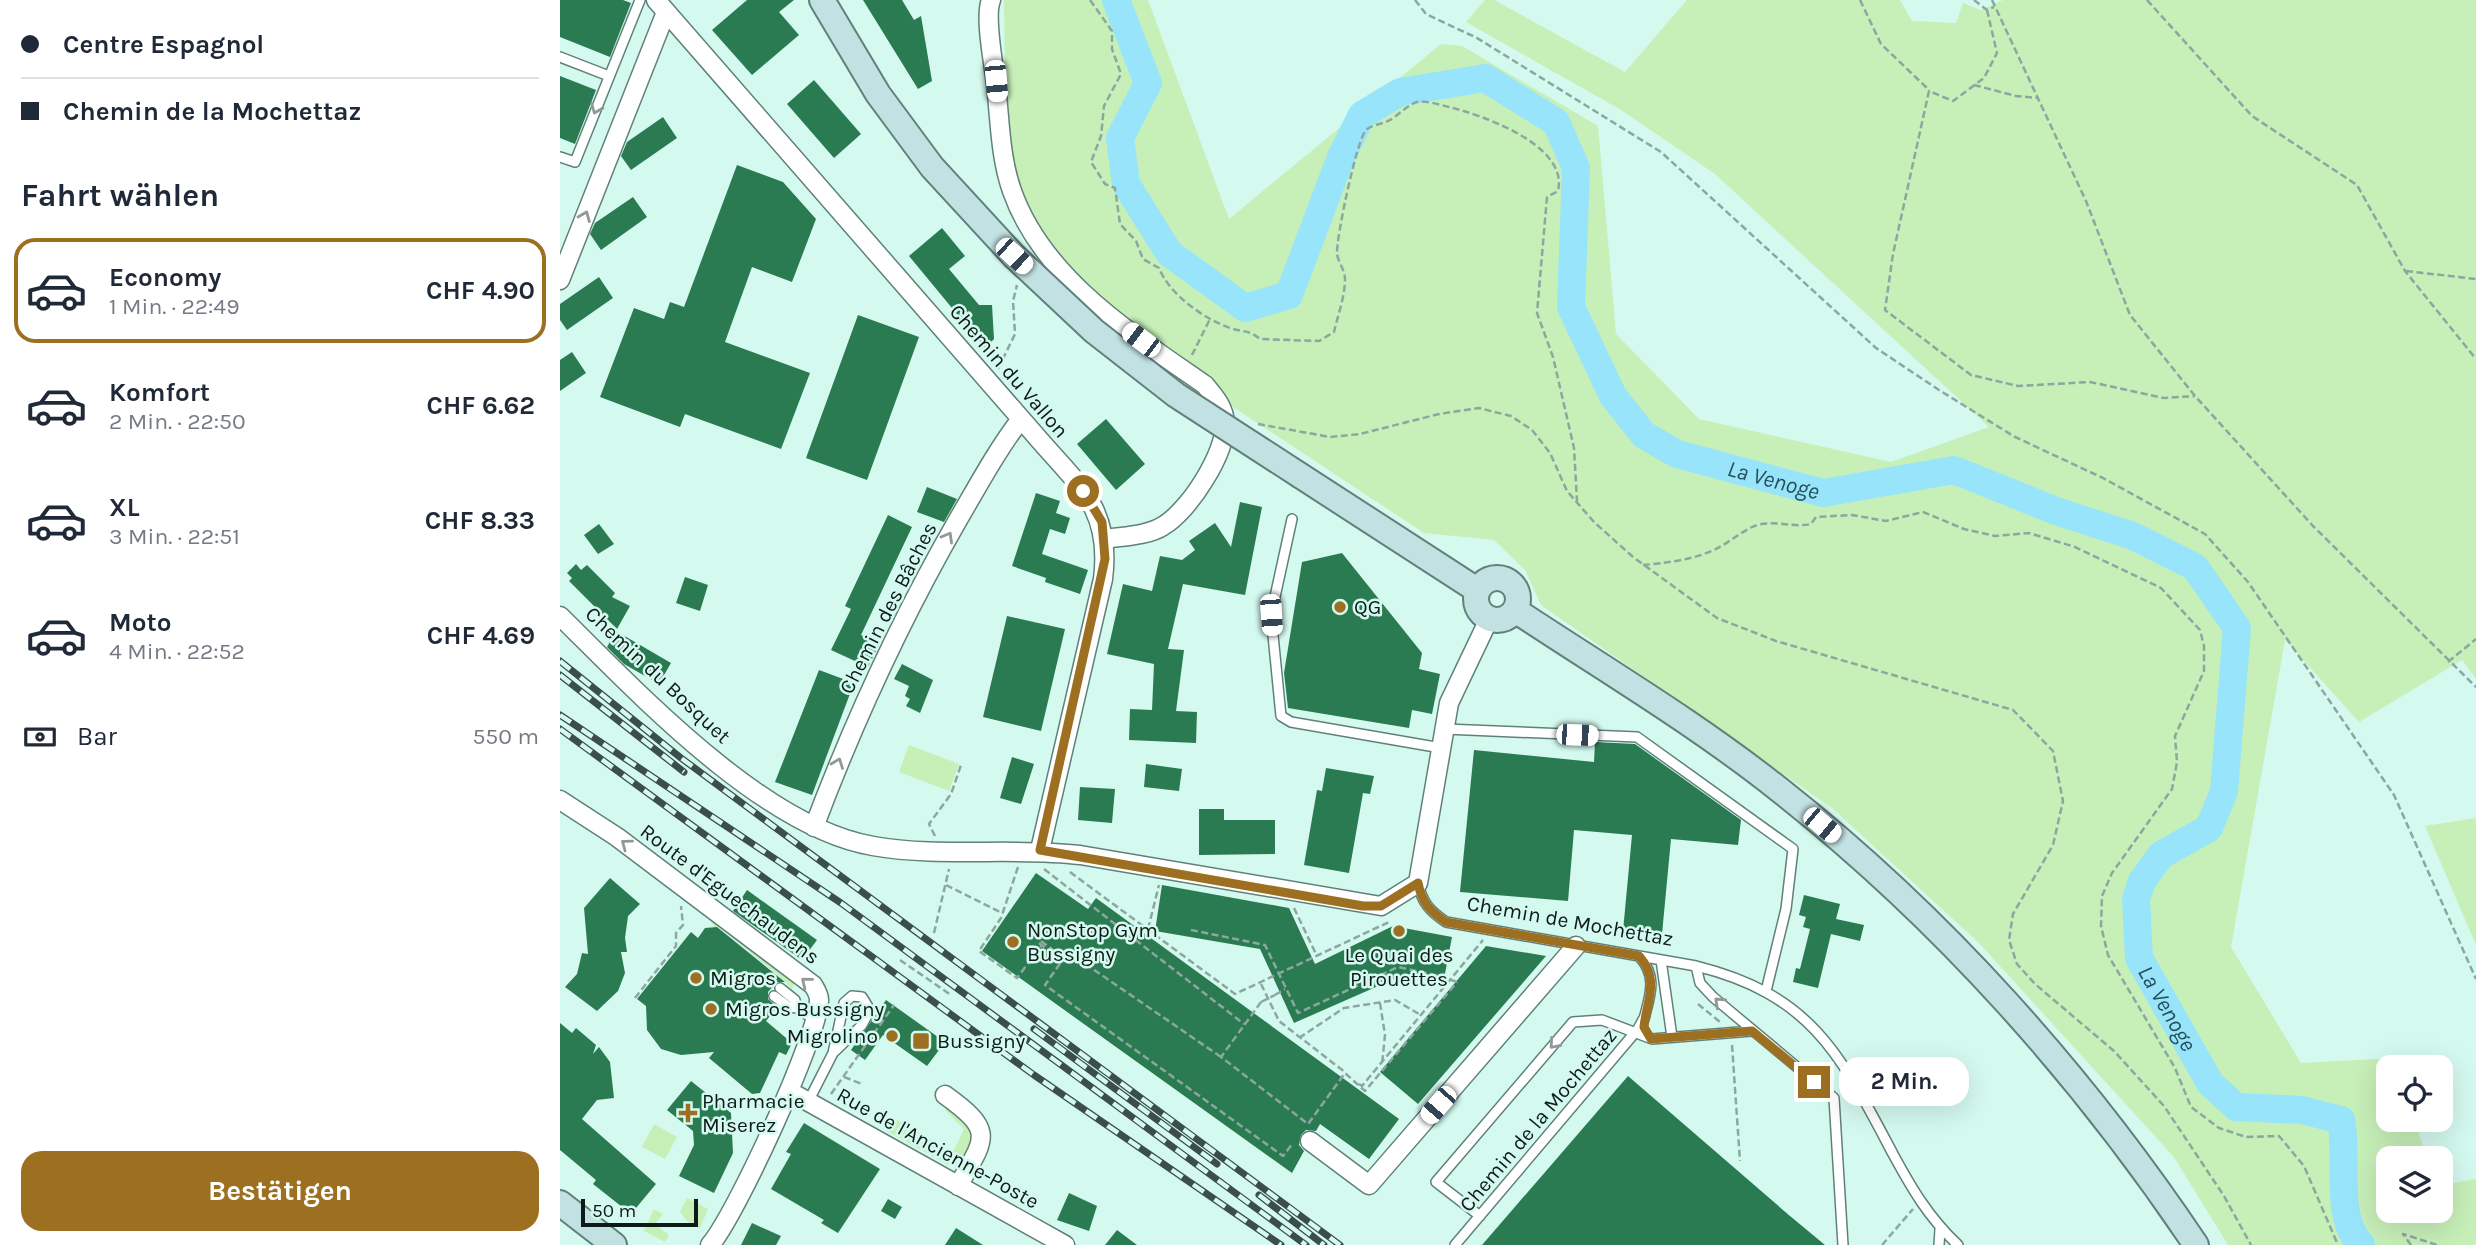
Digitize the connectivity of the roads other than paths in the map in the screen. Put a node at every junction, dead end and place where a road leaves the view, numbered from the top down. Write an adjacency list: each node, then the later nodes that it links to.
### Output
1 (640, 0): 6 (lane)
2 (821, 0): 12 (main road, bridge)
3 (986, 2): 11 (street)
4 (661, 6): 8 (street, one-way to 4); 9 (street, Chemin du Vallon)
5 (560, 57): 6 (lane)
6 (609, 76): 7 (lane, one-way to 7)
7 (560, 157)
8 (560, 280)
9 (1021, 419): 11 (street, Chemin du Vallon); 19 (street, Chemin des Bâches, one-way to 9)
10 (1292, 519): 17 (lane)
11 (1105, 540): 20 (street, Chemin du Vallon)
12 (1477, 590): 13 (main road); 15 (main road)
13 (1515, 610): 15 (main road); 50 (main road)
14 (560, 616): 19 (street, Chemin du Bosquet)
15 (1489, 619): 16 (street)
16 (1445, 729): 17 (street); 26 (lane)
17 (1441, 748): 21 (street)
18 (560, 800): 29 (street, Route d'Eguechaudens, one-way to 18)
19 (814, 827): 20 (street, Chemin du Bosquet)
20 (1037, 856): 21 (street)
21 (1418, 883): 22 (lane, Chemin de Mochettaz)
22 (1576, 946): 23 (lane, Chemin de Mochettaz); 38 (street)
23 (1639, 956): 24 (lane, Chemin de Mochettaz); 28 (lane, Chemin de la Mochettaz)
24 (1661, 960): 25 (lane, Chemin de Mochettaz); 32 (lane)
25 (1696, 966): 26 (lane, Chemin de Mochettaz); 30 (lane, one-way to 25)
26 (1766, 991): 42 (lane, Chemin de Mochettaz)
27 (777, 992): 29 (lane)
28 (1645, 1016): 31 (lane, Chemin de la Mochettaz); 33 (lane, Chemin de la Mochettaz)
29 (815, 1020): 35 (street, Route d'Eguechaudens)
30 (1752, 1031): 32 (lane); 47 (lane)
31 (1634, 1034): 33 (lane); 41 (lane, Chemin de la Mochettaz); 41 (lane, one-way to 41)
32 (1672, 1037): 33 (lane)
33 (1651, 1039)
34 (833, 1054): 34 (lane); 37 (lane)
35 (789, 1091): 37 (street, Rue de l'Ancienne-Poste); 45 (street, Route d'Eguechaudens)
36 (945, 1095): 39 (street)
37 (808, 1102): 39 (street, Rue de l'Ancienne-Poste)
38 (1305, 1138)
39 (958, 1186): 43 (street, Rue de l'Ancienne-Poste)
40 (560, 1203): 44 (main road)
41 (1480, 1216): 46 (lane, Chemin de la Mochettaz)
42 (1940, 1229): 48 (lane); 49 (lane, Chemin de Mochettaz)
43 (1053, 1242)
44 (614, 1245)
45 (710, 1245)
46 (1455, 1245)
47 (1843, 1245)
48 (1939, 1245)
49 (1958, 1245)
50 (2196, 1245)

